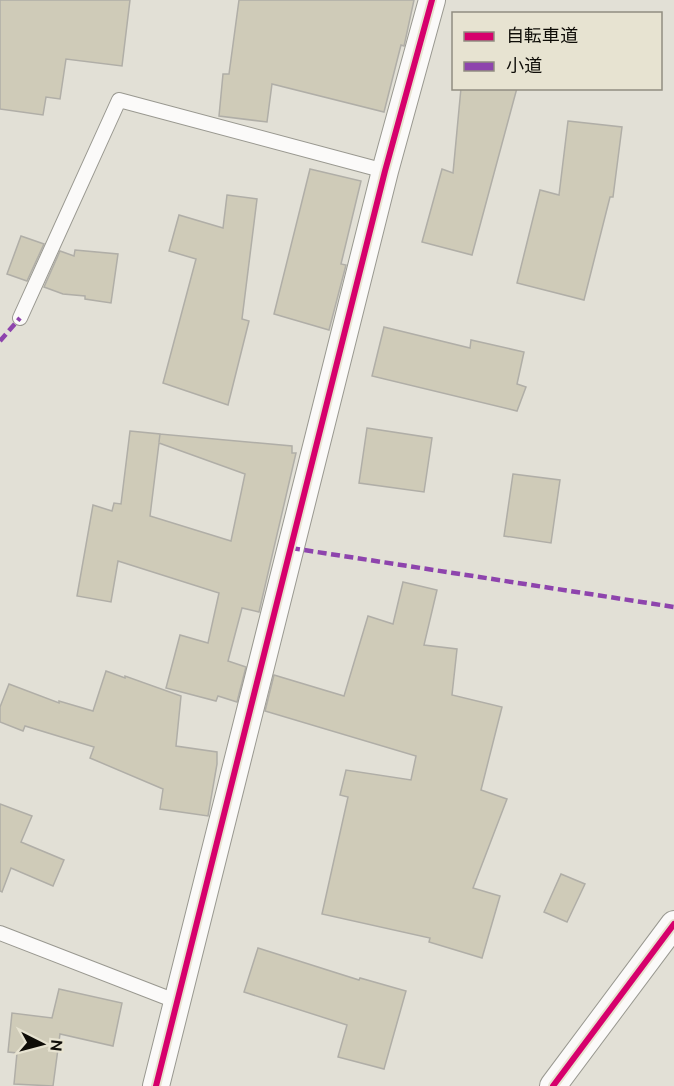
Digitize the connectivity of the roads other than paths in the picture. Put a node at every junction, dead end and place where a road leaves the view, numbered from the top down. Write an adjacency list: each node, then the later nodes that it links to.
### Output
1 (432, 0): 2 (street)
2 (385, 171): 3 (lane); 6 (street)
3 (20, 318)
4 (674, 924): 8 (street)
5 (0, 933): 6 (lane)
6 (177, 1002): 7 (street)
7 (156, 1086)
8 (553, 1086)

